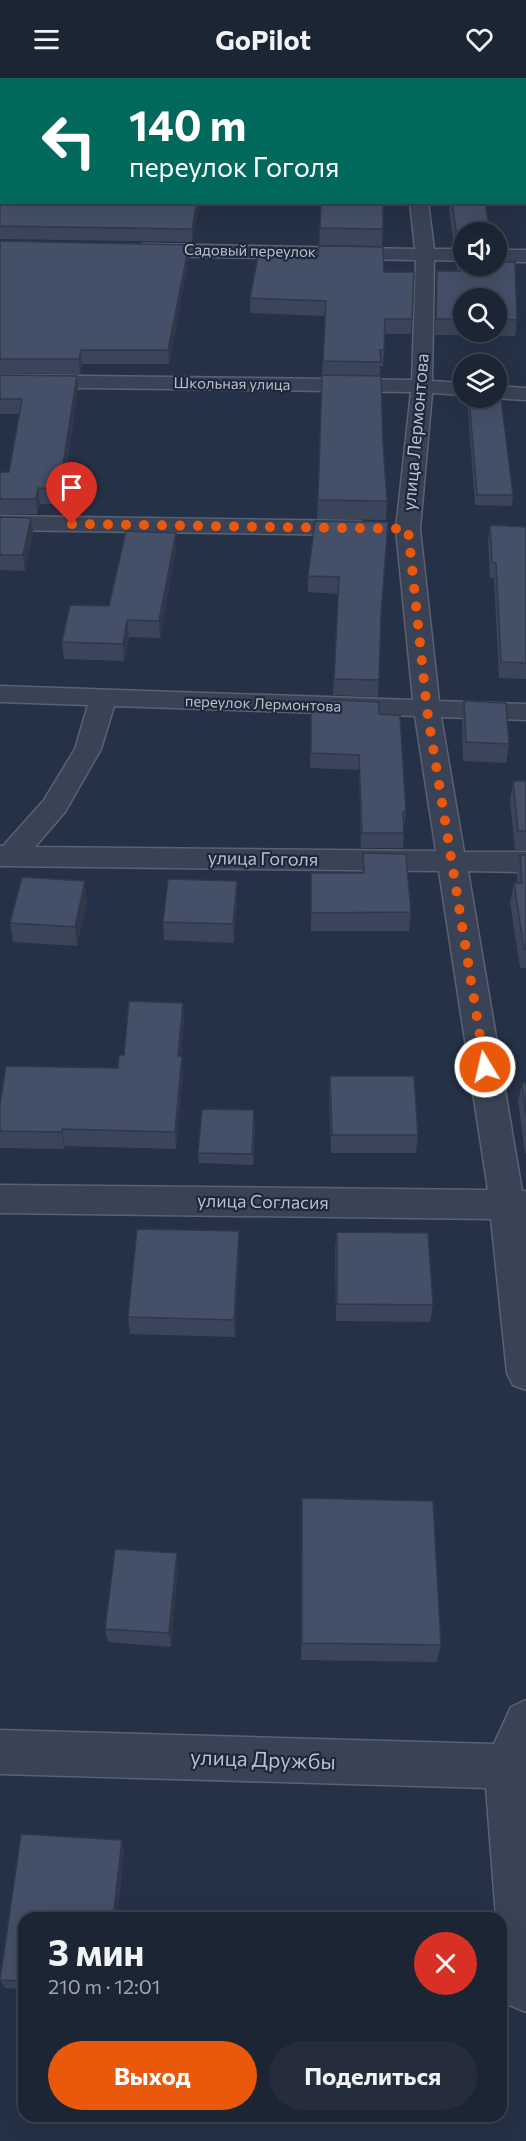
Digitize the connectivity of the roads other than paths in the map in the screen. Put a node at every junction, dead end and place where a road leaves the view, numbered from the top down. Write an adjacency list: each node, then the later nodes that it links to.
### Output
1 (419, 204): 3 (street, улица Лермонтова)
2 (130, 249): 3 (street, Садовый переулок)
3 (425, 254): 4 (street, Садовый переулок); 8 (street, улица Лермонтова)
4 (453, 255)
5 (507, 256): 6 (street)
6 (526, 256)
7 (0, 381): 8 (street, Школьная улица)
8 (422, 386): 9 (street, Школьная улица); 13 (street, улица Лермонтова)
9 (453, 388)
10 (507, 393): 11 (street)
11 (526, 394)
12 (0, 523): 13 (street)
13 (408, 529): 16 (street, улица Лермонтова)
14 (0, 694): 15 (street, переулок Лермонтова)
15 (103, 698): 16 (street, переулок Лермонтова); 18 (street)
16 (427, 710): 17 (street, переулок Лермонтова); 19 (street, улица Лермонтова)
17 (526, 712)
18 (5, 856): 19 (street, улица Гоголя)
19 (453, 861): 20 (street, улица Гоголя); 22 (street, улица Лермонтова)
20 (526, 862)
21 (0, 1199): 22 (street, улица Согласия)
22 (516, 1204): 23 (street, улица Лермонтова)
23 (526, 1373)
24 (526, 1722): 26 (street)
25 (0, 1752): 26 (street, улица Дружбы)
26 (516, 1767): 27 (street)
27 (526, 1988)

